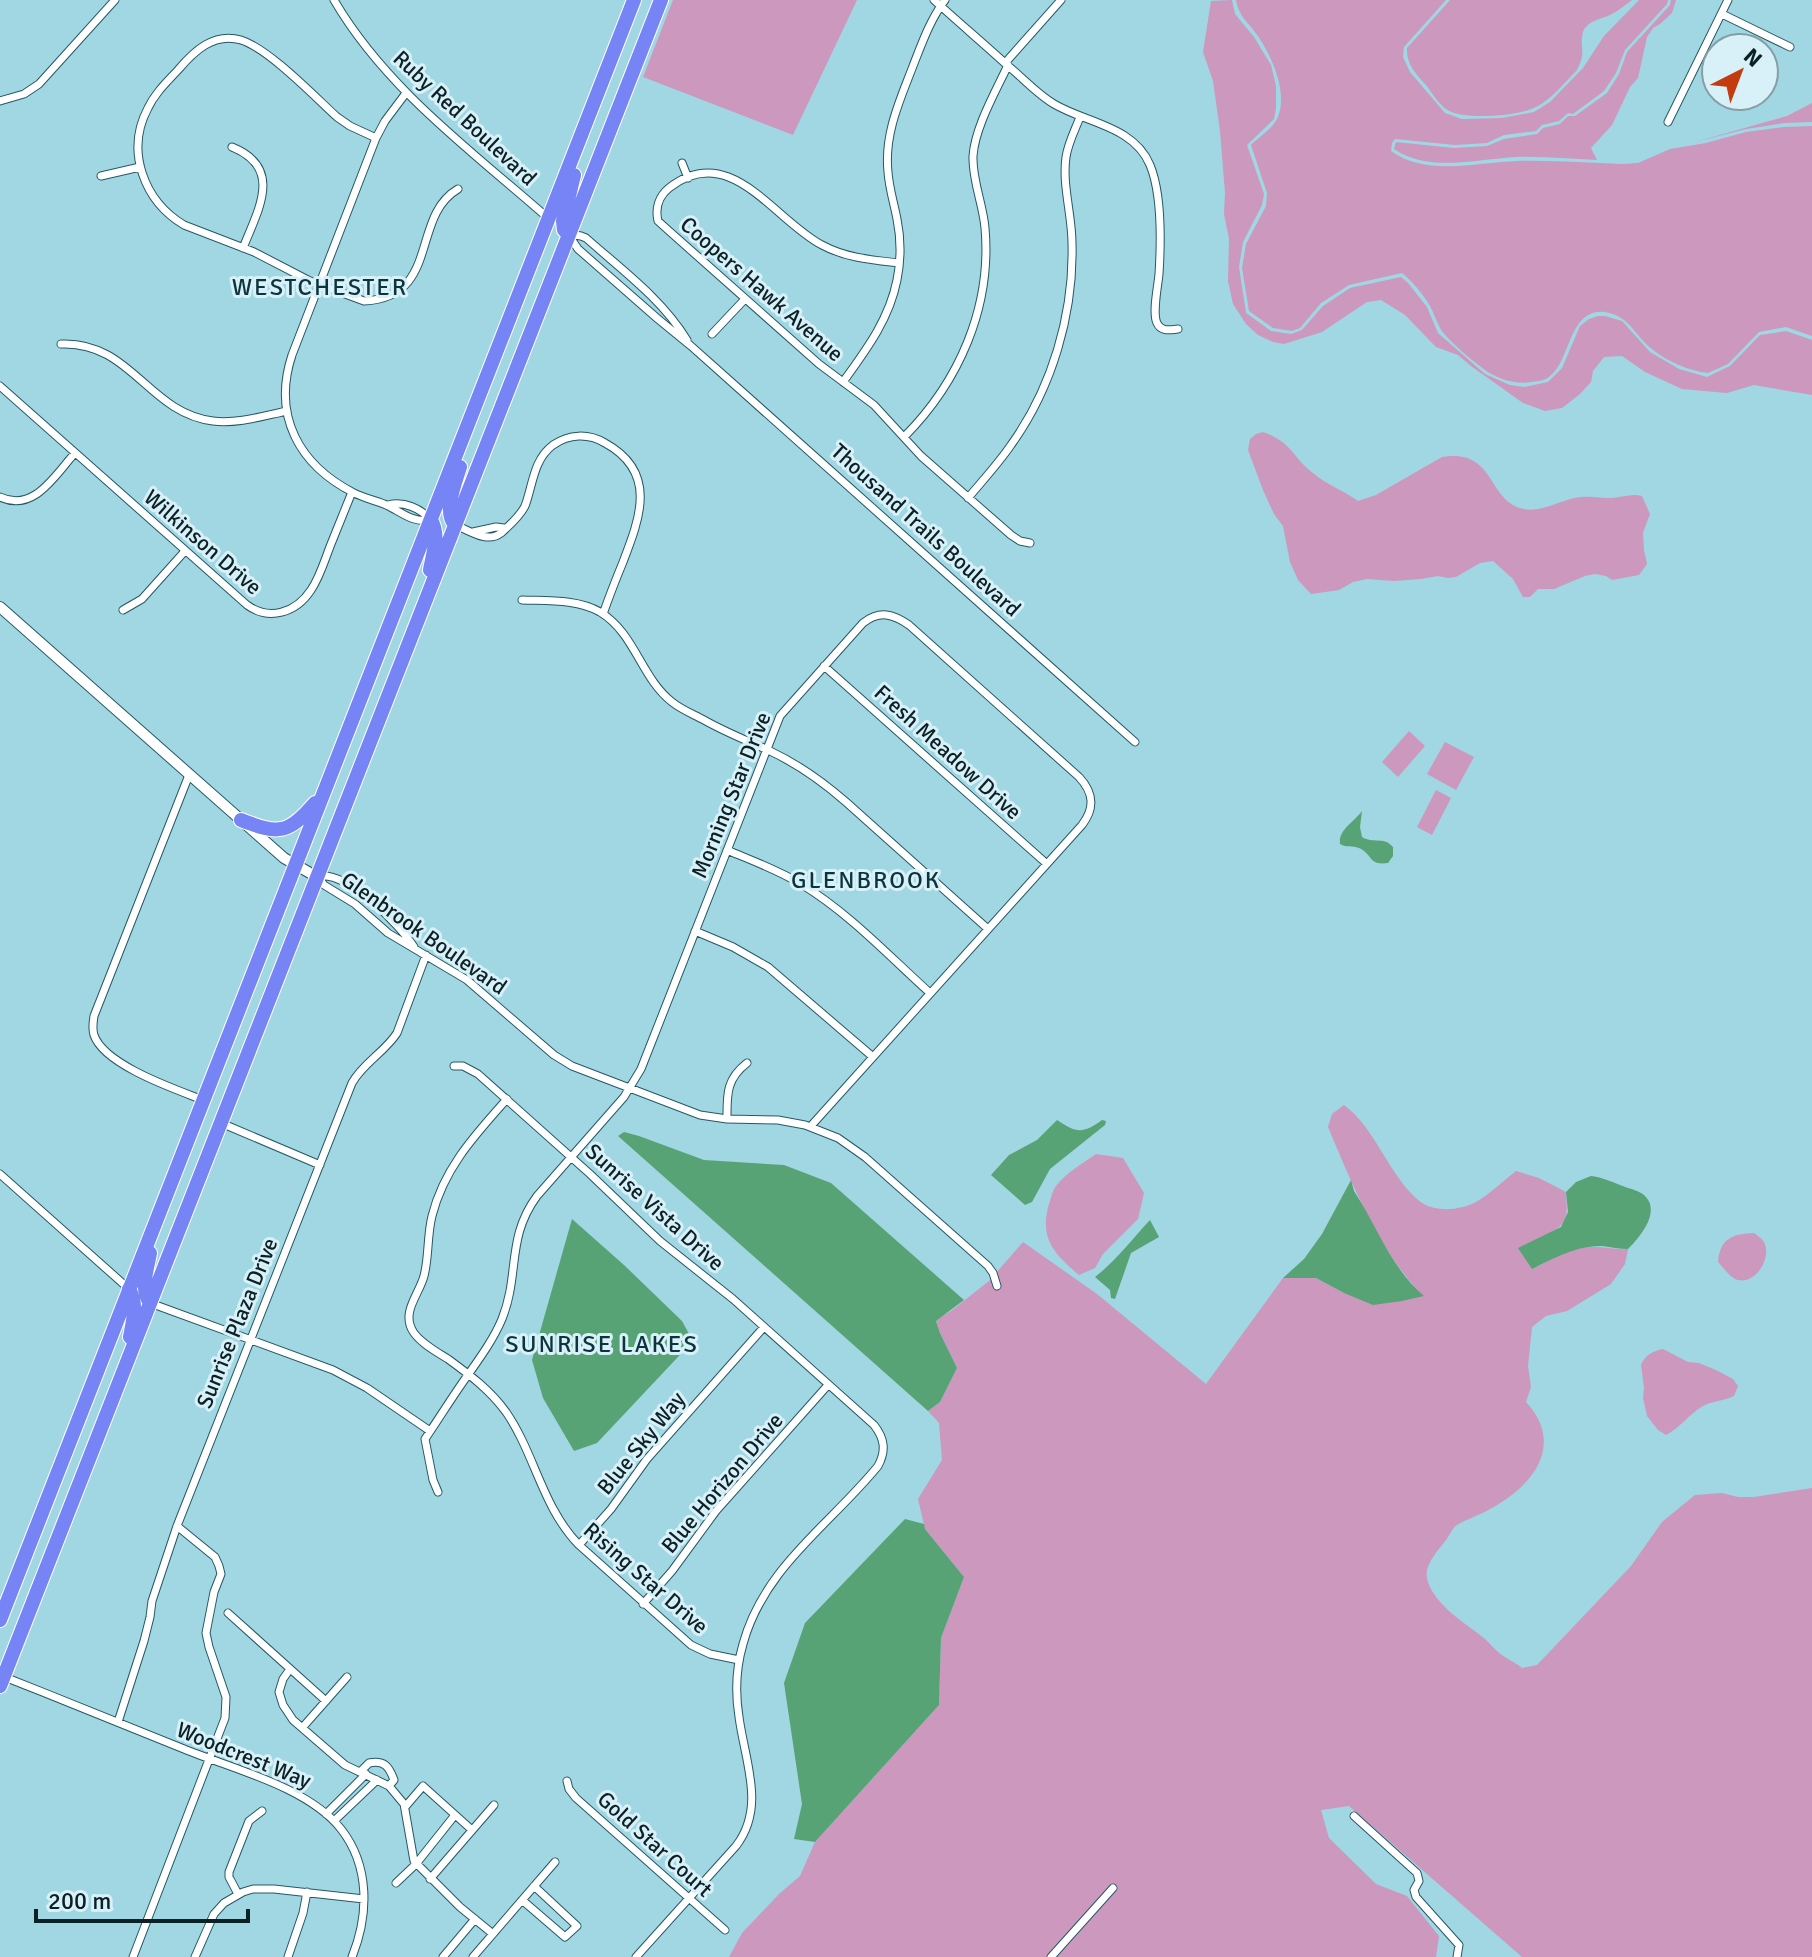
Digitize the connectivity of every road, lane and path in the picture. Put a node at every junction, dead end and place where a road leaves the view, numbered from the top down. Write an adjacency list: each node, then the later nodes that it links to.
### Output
1 (115, 0): 13 (street)
2 (334, 0): 12 (street, Ruby Red Boulevard)
3 (634, 0): 10 (highway)
4 (661, 0): 24 (highway)
5 (1061, 0): 11 (street)
6 (1728, 0): 8 (street)
7 (940, 2): 11 (street); 26 (street)
8 (1722, 14): 9 (street); 15 (street)
9 (1790, 47)
10 (614, 51): 23 (highway); 24 (highway)
11 (1007, 64): 14 (street); 39 (street)
12 (406, 93): 16 (street); 23 (street, Ruby Red Boulevard)
13 (0, 101)
14 (1080, 117): 31 (street); 43 (street)
15 (1668, 122)
16 (376, 138): 19 (street); 29 (street)
17 (232, 147): 25 (street)
18 (682, 163): 21 (street)
19 (140, 167): 20 (street); 25 (street)
20 (101, 176)
21 (688, 178): 26 (street); 30 (street, Coopers Hawk Avenue)
22 (458, 189): 29 (street)
23 (549, 219): 33 (highway)
24 (569, 234): 27 (street, Thousand Trails Boulevard); 28 (street, Thousand Trails Boulevard); 45 (highway)
25 (243, 248): 29 (street)
26 (899, 263): 36 (street)
27 (621, 269): 28 (street); 35 (street, Thousand Trails Boulevard)
28 (612, 279): 35 (street, Thousand Trails Boulevard)
29 (320, 285): 38 (street)
30 (745, 299): 32 (street); 36 (street, Coopers Hawk Avenue)
31 (1178, 329)
32 (712, 334)
33 (502, 339): 44 (highway); 45 (highway)
34 (61, 344): 38 (street)
35 (691, 346): 56 (street, Thousand Trails Boulevard)
36 (843, 382): 39 (street, Coopers Hawk Avenue)
37 (0, 386): 40 (street, Wilkinson Drive)
38 (287, 411): 41 (street)
39 (904, 437): 43 (street, Coopers Hawk Avenue)
40 (75, 453): 42 (street); 47 (street, Wilkinson Drive)
41 (352, 492): 44 (street); 47 (street, Wilkinson Drive)
42 (0, 497)
43 (968, 498): 46 (street, Coopers Hawk Avenue)
44 (431, 520): 48 (highway); 59 (highway)
45 (455, 525): 48 (highway); 53 (street)
46 (1030, 543)
47 (185, 551): 52 (street)
48 (426, 598): 64 (highway)
49 (522, 600): 53 (street)
50 (879, 605): 54 (street)
51 (0, 607): 58 (main road)
52 (123, 610)
53 (603, 614): 57 (street)
54 (880, 614): 55 (street, Morning Star Drive); 62 (street)
55 (824, 666): 57 (street, Morning Star Drive); 62 (street, Fresh Meadow Drive)
56 (1135, 742)
57 (767, 749): 61 (street, Morning Star Drive); 65 (street)
58 (189, 775): 60 (main road); 75 (street)
59 (323, 794): 60 (highway); 63 (highway)
60 (241, 820): 63 (main road)
61 (727, 850): 66 (street, Morning Star Drive); 69 (street)
62 (1047, 864): 65 (street)
63 (295, 866): 64 (main road); 75 (highway)
64 (317, 877): 67 (street, Glenbrook Boulevard); 67 (street); 77 (highway)
65 (988, 929): 69 (street)
66 (695, 931): 70 (street); 73 (street, Morning Star Drive)
67 (414, 947): 68 (street, Glenbrook Boulevard)
68 (426, 955): 73 (street, Glenbrook Boulevard); 80 (street, Sunrise Plaza Drive)
69 (930, 993): 70 (street)
70 (873, 1057): 78 (street)
71 (747, 1063): 76 (street)
72 (454, 1066): 74 (street, Sunrise Vista Drive)
73 (630, 1089): 76 (street, Glenbrook Boulevard); 79 (street, Morning Star Drive)
74 (507, 1099): 79 (street, Sunrise Vista Drive); 89 (street, Rising Star Drive)
75 (203, 1100): 82 (highway)
76 (727, 1119): 78 (street, Glenbrook Boulevard)
77 (221, 1123): 80 (street); 85 (highway)
78 (810, 1127): 83 (street, Glenbrook Boulevard)
79 (572, 1157): 86 (street, Sunrise Vista Drive); 89 (street, Morning Star Drive)
80 (320, 1165): 87 (street, Sunrise Plaza Drive)
81 (0, 1174): 84 (street)
82 (155, 1224): 84 (highway); 85 (highway)
83 (997, 1286)
84 (129, 1289): 88 (highway); 97 (highway)
85 (150, 1303): 87 (street); 88 (highway)
86 (764, 1327): 90 (street, Sunrise Vista Drive); 94 (street, Blue Sky Way)
87 (249, 1340): 91 (street); 93 (street, Sunrise Plaza Drive)
88 (124, 1369): 101 (highway)
89 (469, 1374): 91 (street, Morning Star Drive); 94 (street, Rising Star Drive)
90 (828, 1385): 95 (street, Blue Horizon Drive); 98 (street, Sunrise Vista Drive)
91 (430, 1431): 92 (street)
92 (438, 1492)
93 (177, 1526): 103 (street, Sunrise Plaza Drive); 105 (street)
94 (579, 1545): 95 (street, Rising Star Drive)
95 (643, 1604): 98 (street, Rising Star Drive)
96 (228, 1613): 99 (street)
97 (0, 1620)
98 (739, 1660): 126 (street)
99 (290, 1669): 102 (street); 104 (street)
100 (347, 1677): 102 (street)
101 (1, 1679): 103 (street, Woodcrest Way)
102 (326, 1701): 104 (street)
103 (118, 1722): 105 (street, Woodcrest Way)
104 (302, 1728): 106 (street)
105 (210, 1759): 113 (street, Woodcrest Way); 132 (street)
106 (363, 1773): 107 (street); 109 (street); 113 (street)
107 (377, 1780): 109 (street); 116 (street)
108 (567, 1781): 126 (street, Gold Star Court)
109 (389, 1786): 111 (street)
110 (494, 1805): 117 (street)
111 (405, 1807): 114 (street); 119 (street)
112 (262, 1811): 125 (street)
113 (326, 1814): 116 (street, Woodcrest Way)
114 (455, 1815): 117 (street); 119 (street)
115 (1354, 1816): 140 (street)
116 (334, 1821): 127 (street, Woodcrest Way)
117 (472, 1830): 120 (street)
118 (555, 1862): 122 (street)
119 (416, 1864): 120 (street); 121 (street)
120 (430, 1879): 129 (street)
121 (396, 1883)
122 (534, 1886): 128 (street); 128 (street)
123 (1113, 1888): 139 (street)
124 (307, 1892): 125 (street); 127 (street); 134 (street)
125 (238, 1894): 133 (street)
126 (689, 1898): 130 (street, Gold Star Court); 138 (street)
127 (364, 1899): 135 (street, Woodcrest Way)
128 (522, 1900): 131 (street)
129 (475, 1919): 131 (street); 136 (street)
130 (725, 1930)
131 (493, 1934): 137 (street)
132 (133, 1957)
133 (195, 1957)
134 (288, 1957)
135 (352, 1957)
136 (443, 1957)
137 (473, 1957)
138 (636, 1957)
139 (1051, 1957)
140 (1457, 1957)

